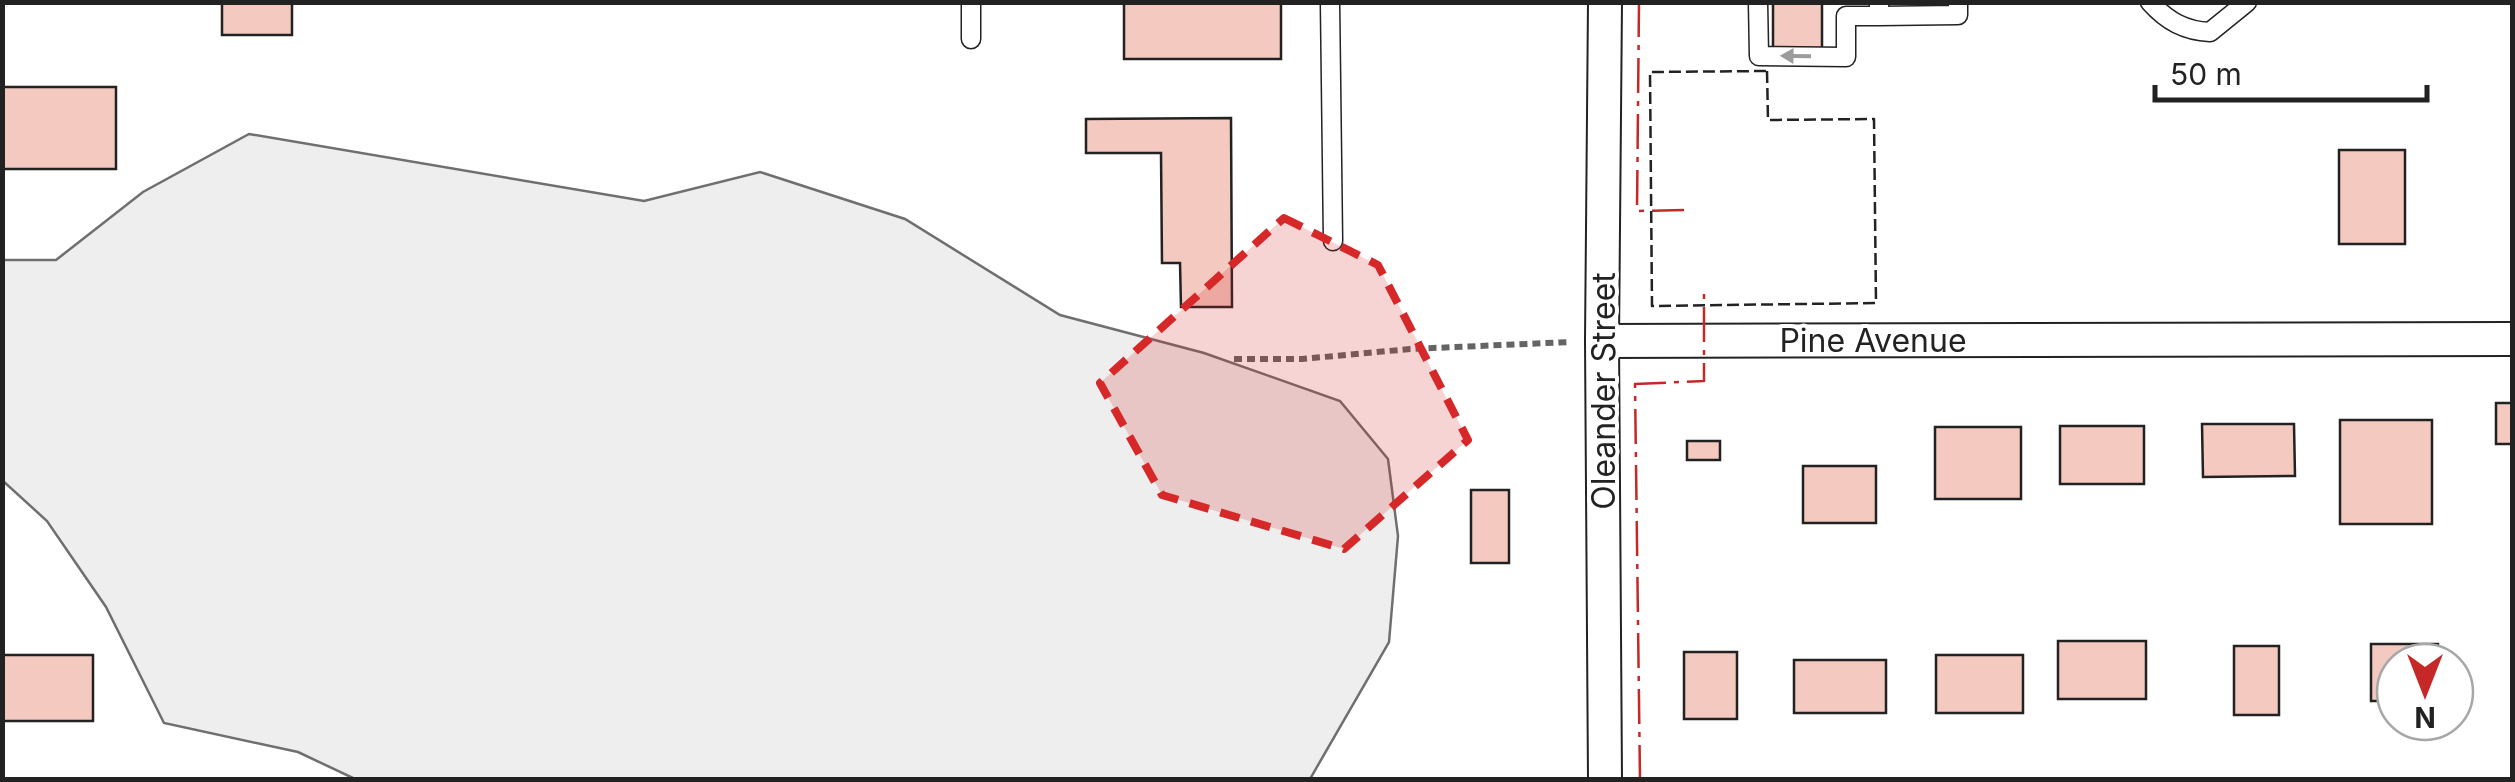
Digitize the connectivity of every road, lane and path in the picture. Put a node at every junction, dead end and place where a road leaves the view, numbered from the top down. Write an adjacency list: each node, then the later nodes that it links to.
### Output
1 (970, 2): 9 (lane)
2 (1330, 2): 10 (lane)
3 (1606, 2): 12 (street, Oleander Street)
4 (1758, 2): 8 (lane, one-way to 4)
5 (1958, 2): 8 (lane)
6 (2150, 2): 7 (lane)
7 (2247, 2)
8 (1879, 9)
9 (971, 39)
10 (1333, 241)
11 (2512, 339): 12 (street, Pine Avenue)
12 (1602, 341): 13 (path); 14 (street, Oleander Street)
13 (1234, 359)
14 (1605, 780)

